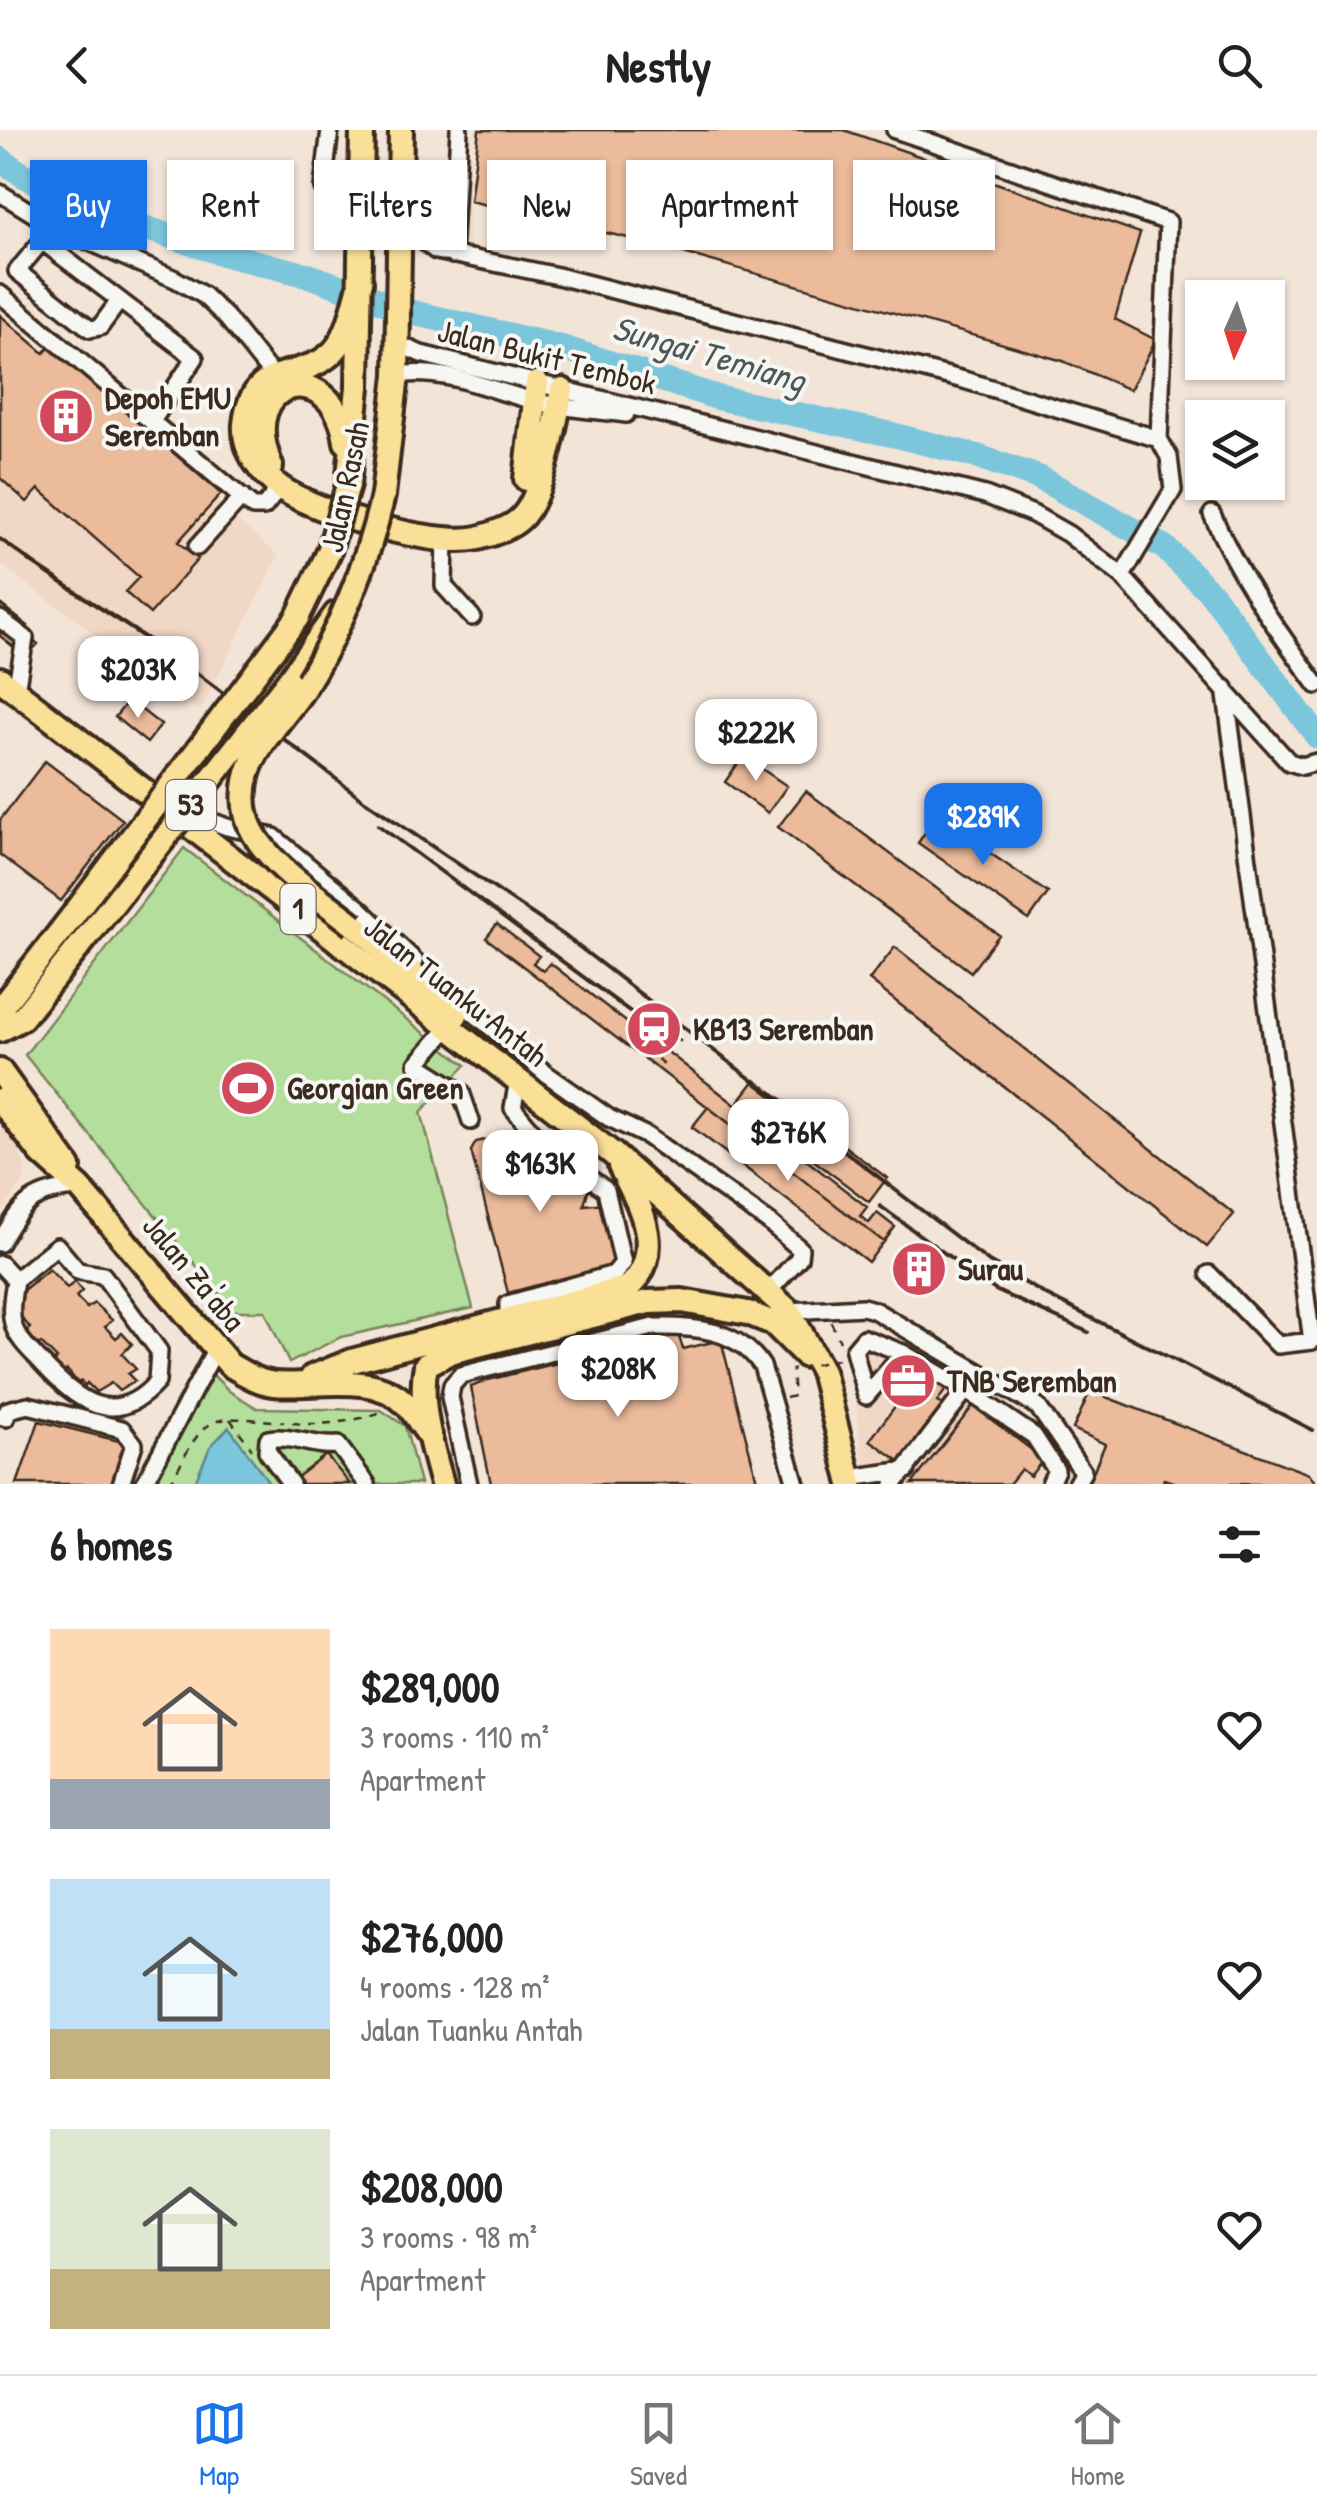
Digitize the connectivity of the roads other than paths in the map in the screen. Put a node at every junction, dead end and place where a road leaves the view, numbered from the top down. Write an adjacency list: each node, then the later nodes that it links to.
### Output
1 (330, 130): 6 (street)
2 (362, 130): 7 (highway, Jalan Rasah / 53)
3 (458, 130): 10 (street)
4 (894, 130): 19 (street)
5 (401, 139): 10 (street); 14 (highway, Jalan Rasah / 53)
6 (326, 160)
7 (362, 160)
8 (0, 193): 16 (street)
9 (361, 250): 13 (highway, Jalan Rasah / 53)
10 (452, 255): 19 (street)
11 (0, 294): 18 (street)
12 (119, 300): 12 (street); 18 (street)
13 (355, 315): 16 (highway); 20 (highway, Jalan Rasah / 53)
14 (396, 335): 15 (highway, Jalan Rasah / 53); 17 (street, Jalan Bukit Tembok)
15 (397, 375): 17 (street, Jalan Bukit Tembok); 27 (highway, Jalan Rasah / 53, bridge)
16 (274, 376): 21 (highway)
17 (548, 395): 24 (highway); 26 (street, Jalan Bukit Tembok)
18 (152, 421): 22 (street)
19 (1159, 439): 26 (street)
20 (349, 478): 21 (highway); 35 (highway, Jalan Rasah / 53, bridge)
21 (280, 487): 22 (street); 24 (highway)
22 (242, 497): 25 (street)
23 (1212, 514): 31 (street)
24 (445, 538): 28 (street)
25 (197, 547)
26 (1122, 576): 32 (street, Jalan Bukit Tembok)
27 (357, 582): 37 (highway, Jalan Rasah / 53, bridge); 39 (highway, bridge)
28 (472, 617)
29 (0, 619): 30 (street)
30 (8, 684): 34 (highway, Jalan Tuanku Antah / 1)
31 (1317, 685)
32 (1225, 688): 33 (street, Jalan Bukit Tembok); 48 (street)
33 (1317, 762)
34 (147, 792): 36 (highway, Jalan Tuanku Antah / 1); 50 (street)
35 (0, 1009)
36 (449, 1026): 39 (highway, Jalan Tuanku Antah / 1); 41 (street)
37 (0, 1030)
38 (0, 1070): 45 (highway, Jalan Za'aba)
39 (512, 1076): 42 (highway, Jalan Tuanku Antah / 1); 44 (street)
40 (0, 1100): 45 (highway, Jalan Za'aba)
41 (471, 1121)
42 (586, 1134): 43 (highway, Jalan Tuanku Antah / 1); 44 (street)
43 (614, 1154): 50 (highway, Jalan Tuanku Antah / 1); 52 (highway, 1)
44 (566, 1162): 52 (street)
45 (80, 1188): 46 (street); 53 (highway, Jalan Za'aba)
46 (0, 1243)
47 (0, 1264): 49 (street)
48 (1209, 1274)
49 (14, 1280): 49 (street)
50 (768, 1292): 51 (highway, Jalan Tuanku Antah / 1)
51 (789, 1311): 57 (highway, Jalan Tuanku Antah / 1); 74 (street)
52 (508, 1319): 55 (highway, 1)
53 (215, 1350): 55 (highway, Jalan Za'aba); 65 (street)
54 (902, 1352): 56 (street)
55 (298, 1383): 59 (highway, Jalan Za'aba / 1)
56 (966, 1390): 62 (street); 73 (street)
57 (830, 1392): 59 (highway, 1); 63 (highway, 1)
58 (0, 1416): 64 (street)
59 (432, 1446): 60 (street); 69 (highway, 1)
60 (464, 1461): 70 (street); 71 (street)
61 (353, 1466): 66 (street); 67 (street); 68 (street)
62 (907, 1470): 63 (street); 72 (street)
63 (850, 1481)
64 (120, 1484)
65 (144, 1484)
66 (291, 1484)
67 (355, 1484)
68 (366, 1484)
69 (442, 1484)
70 (470, 1484)
71 (796, 1484)
72 (894, 1484)
73 (1050, 1484)
74 (1076, 1484)

